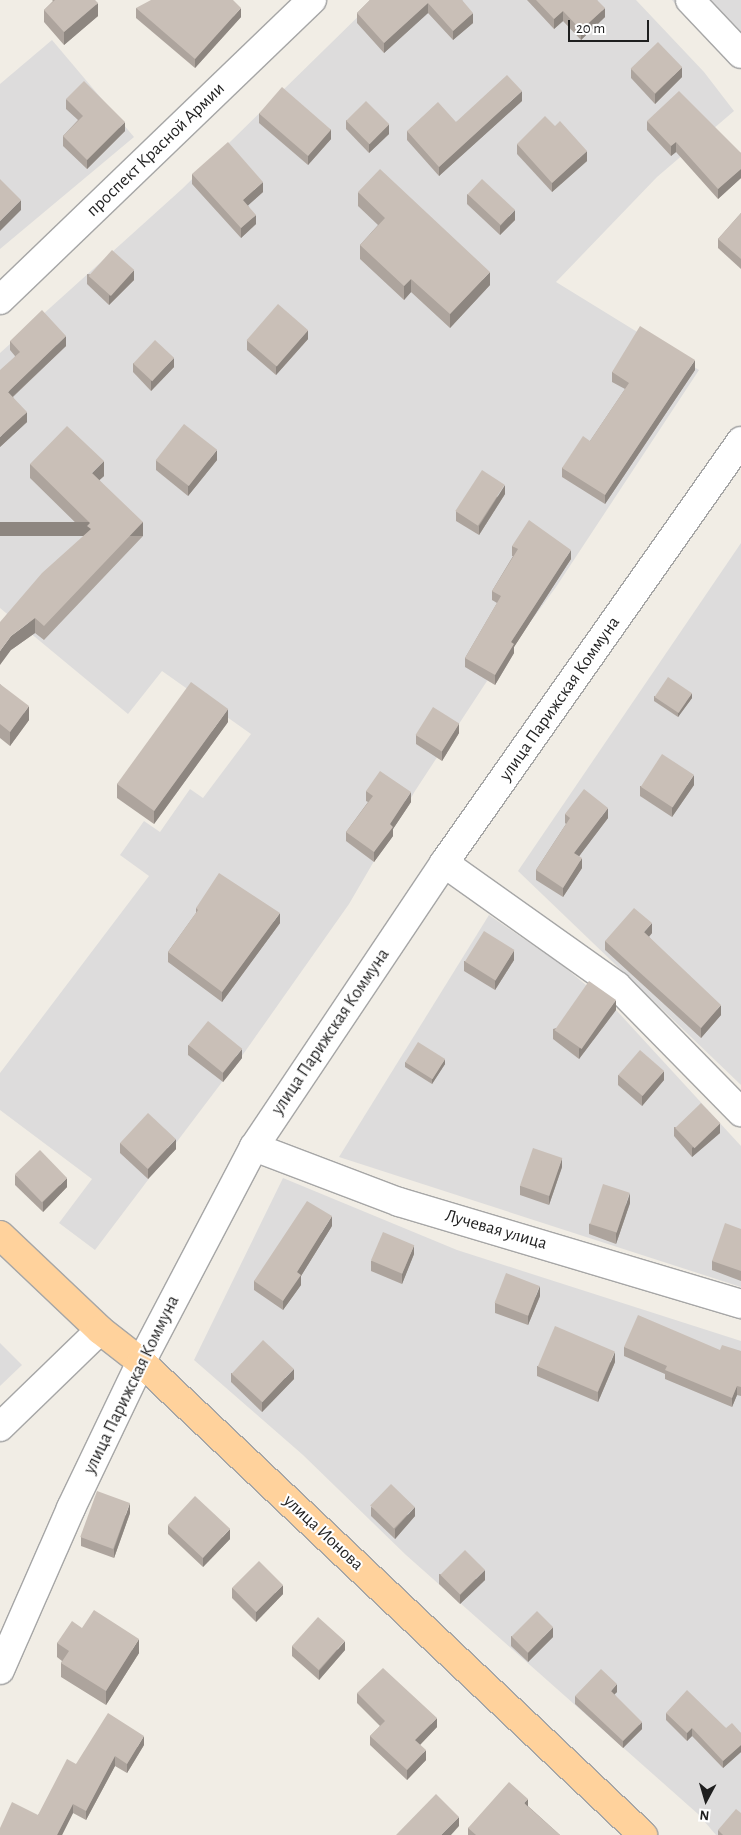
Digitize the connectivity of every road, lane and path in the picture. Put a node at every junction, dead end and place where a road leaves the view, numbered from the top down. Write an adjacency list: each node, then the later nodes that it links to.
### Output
1 (312, 0): 4 (street, проспект Красной Армии)
2 (690, 0): 3 (street)
3 (741, 54)
4 (0, 300)
5 (741, 441): 6 (street, улица Парижская Коммуна)
6 (444, 864): 7 (street); 8 (street, улица Парижская Коммуна)
7 (741, 1112)
8 (254, 1147): 10 (street, Лучевая улица); 12 (street, улица Парижская Коммуна)
9 (0, 1235): 11 (main road, улица Ионова)
10 (741, 1304)
11 (100, 1330): 12 (main road, улица Ионова); 13 (street)
12 (141, 1362): 14 (street, улица Парижская Коммуна); 15 (main road, улица Ионова)
13 (0, 1427)
14 (0, 1670)
15 (643, 1835)

